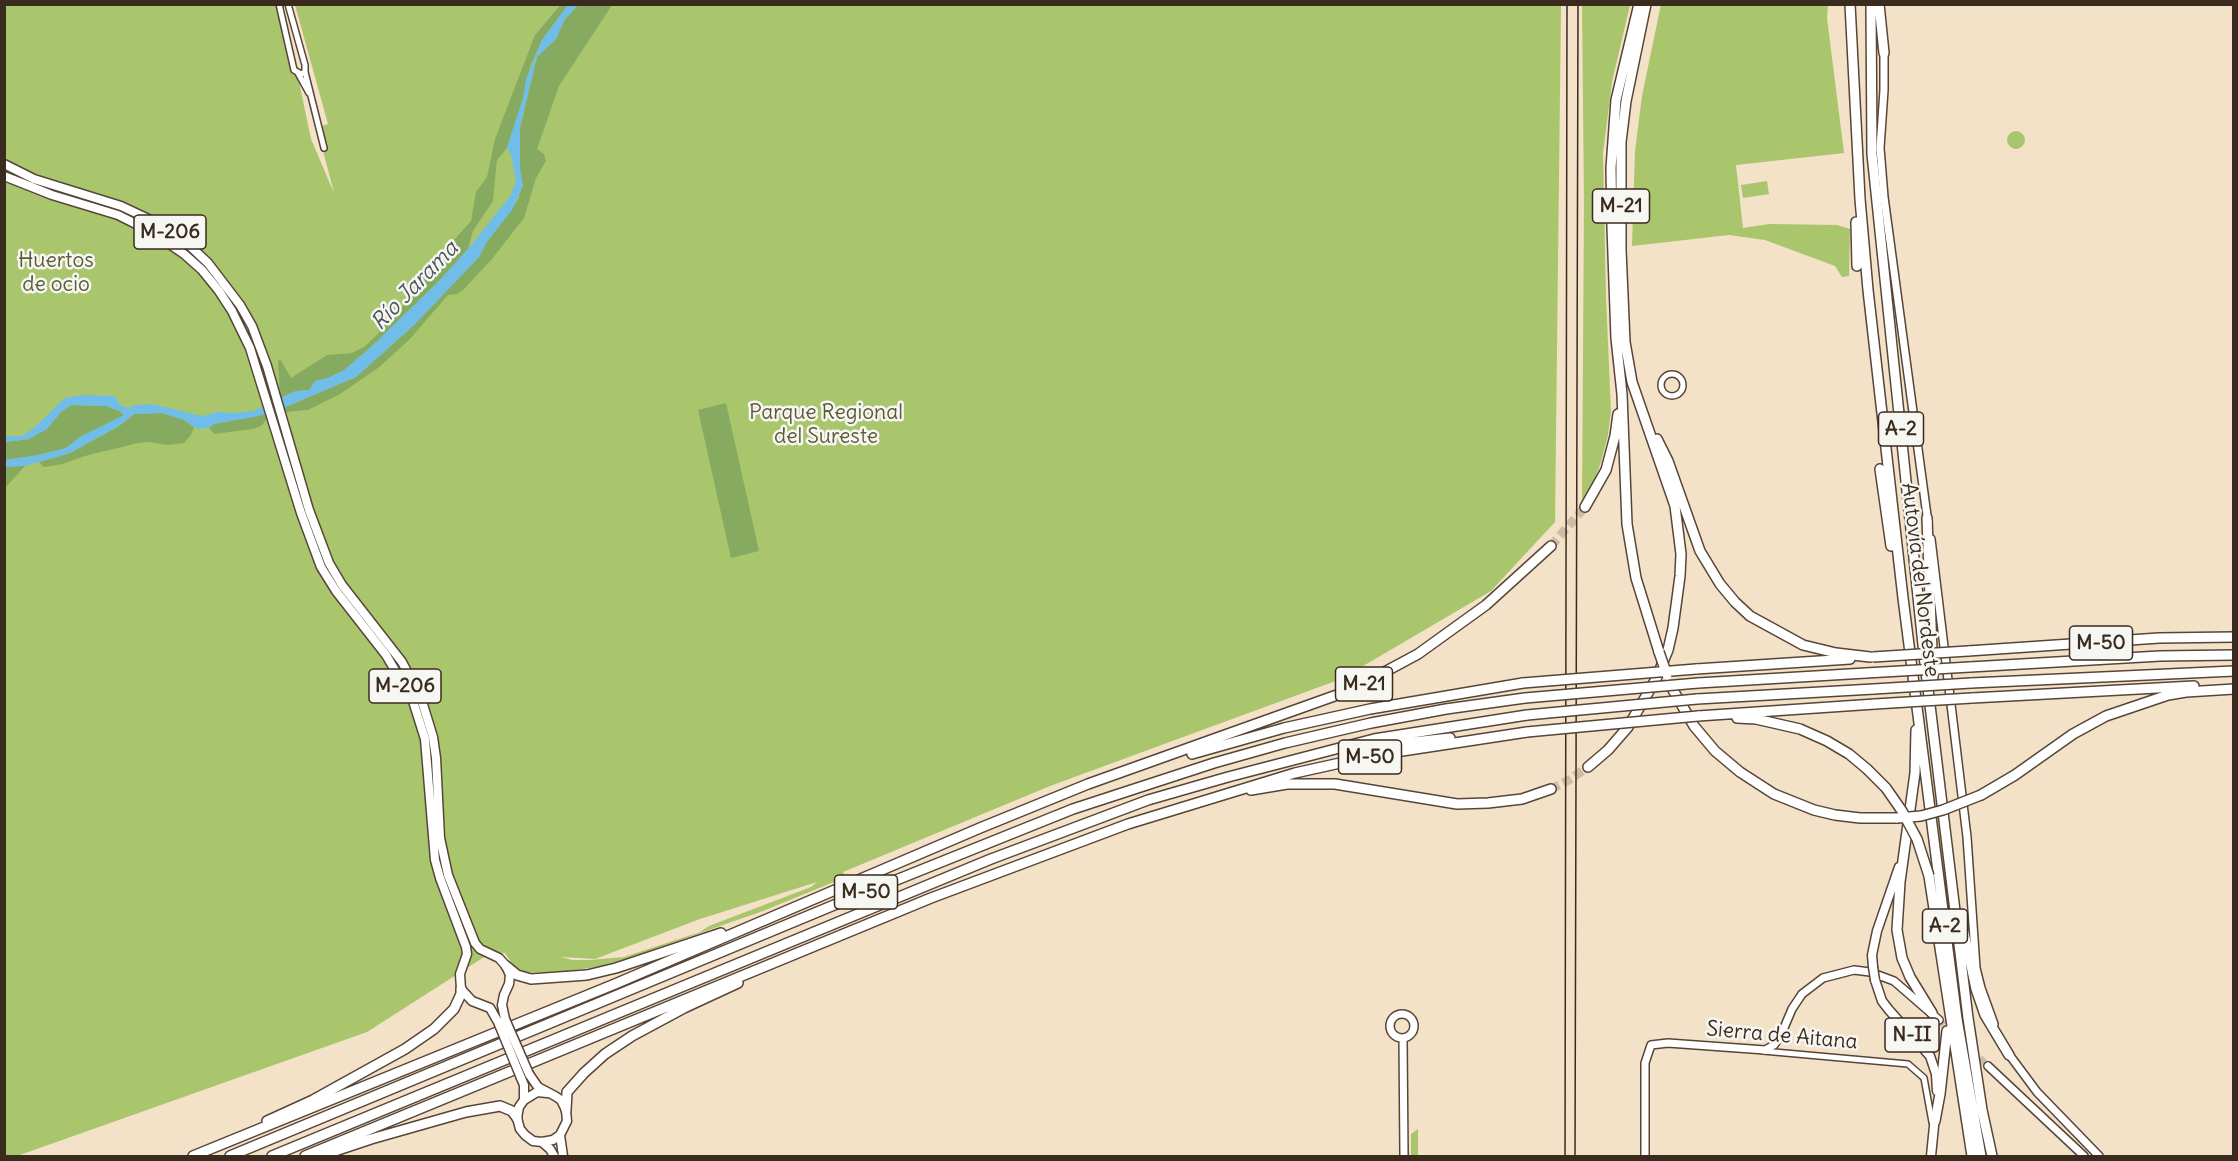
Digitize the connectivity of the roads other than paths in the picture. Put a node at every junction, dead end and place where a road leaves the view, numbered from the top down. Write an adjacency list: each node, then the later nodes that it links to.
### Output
1 (279, 4): 10 (street)
2 (288, 4): 9 (street)
3 (1638, 4): 17 (highway, M-21)
4 (1648, 4): 19 (highway, M-21)
5 (1850, 4): 15 (highway, Autovía del Nordeste / A-2)
6 (1870, 4): 34 (highway, Autovía del Nordeste / A-2)
7 (1879, 4): 8 (highway)
8 (1884, 53): 22 (main road)
9 (305, 72): 10 (street); 11 (street)
10 (298, 73): 11 (street)
11 (312, 99): 12 (street)
12 (324, 148)
13 (4, 164): 43 (main road, M-206)
14 (4, 176): 45 (main road, M-206)
15 (1860, 199): 16 (highway); 24 (highway, Autovía del Nordeste / A-2)
16 (1857, 266)
17 (1618, 362): 21 (highway, M-21); 29 (highway, M-21, bridge)
18 (1668, 375): 18 (street)
19 (1640, 408): 27 (highway); 36 (highway, M-21)
20 (1880, 469): 24 (highway)
21 (1585, 507)
22 (1927, 518): 34 (highway); 54 (main road)
23 (1551, 546): 35 (highway, M-21)
24 (1903, 598): 30 (highway, Autovía del Nordeste / A-2)
25 (2234, 637): 27 (highway, M-50, bridge)
26 (2234, 655): 66 (highway, M-50, bridge)
27 (1871, 657): 35 (highway, M-50, bridge)
28 (2234, 671): 33 (highway, M-50, bridge)
29 (2234, 688): 31 (highway, M-50, bridge)
30 (1917, 694): 40 (highway); 76 (highway, Autovía del Nordeste / A-2)
31 (1701, 716): 32 (highway, M-50, bridge); 44 (highway, bridge)
32 (1527, 732): 33 (highway); 38 (highway, M-50)
33 (1343, 747): 67 (highway, M-50)
34 (1937, 748): 39 (highway, Autovía del Nordeste / A-2)
35 (1146, 765): 41 (highway, M-50)
36 (1588, 767)
37 (1551, 789): 38 (highway)
38 (1216, 797): 42 (highway, M-50)
39 (1948, 850): 54 (highway); 77 (highway, Autovía del Nordeste / A-2)
40 (1903, 855): 50 (highway); 61 (main road, N-II, bridge)
41 (818, 898): 46 (highway); 65 (highway, M-50)
42 (848, 932): 59 (highway); 68 (highway, M-50)
43 (488, 953): 45 (main road); 46 (main road, M-206)
44 (1942, 963): 61 (highway); 75 (highway)
45 (463, 965): 47 (main road, M-206)
46 (506, 966): 48 (main road)
47 (461, 989): 49 (main road); 64 (highway)
48 (504, 995): 49 (main road); 51 (main road)
49 (481, 1004): 51 (main road)
50 (1936, 1016): 53 (main road)
51 (502, 1021): 56 (main road, bridge)
52 (1403, 1038): 72 (main road)
53 (1761, 1051): 61 (street, Sierra de Aitana); 73 (main road, Sierra de Aitana)
54 (2009, 1055): 79 (main road)
55 (1988, 1066): 78 (main road)
56 (525, 1076): 57 (main road); 58 (main road)
57 (547, 1093): 58 (main road); 59 (main road)
58 (524, 1100): 60 (main road)
59 (566, 1110): 62 (main road)
60 (517, 1118): 63 (main road); 69 (highway)
61 (1934, 1126): 74 (main road, N-II)
62 (560, 1135): 63 (main road); 71 (main road)
63 (542, 1142): 70 (main road)
64 (188, 1156)
65 (193, 1156)
66 (230, 1156)
67 (272, 1156)
68 (305, 1156)
69 (320, 1156)
70 (554, 1156)
71 (563, 1156)
72 (1404, 1156)
73 (1645, 1156)
74 (1931, 1156)
75 (1972, 1156)
76 (1981, 1156)
77 (1992, 1156)
78 (2084, 1156)
79 (2099, 1156)

